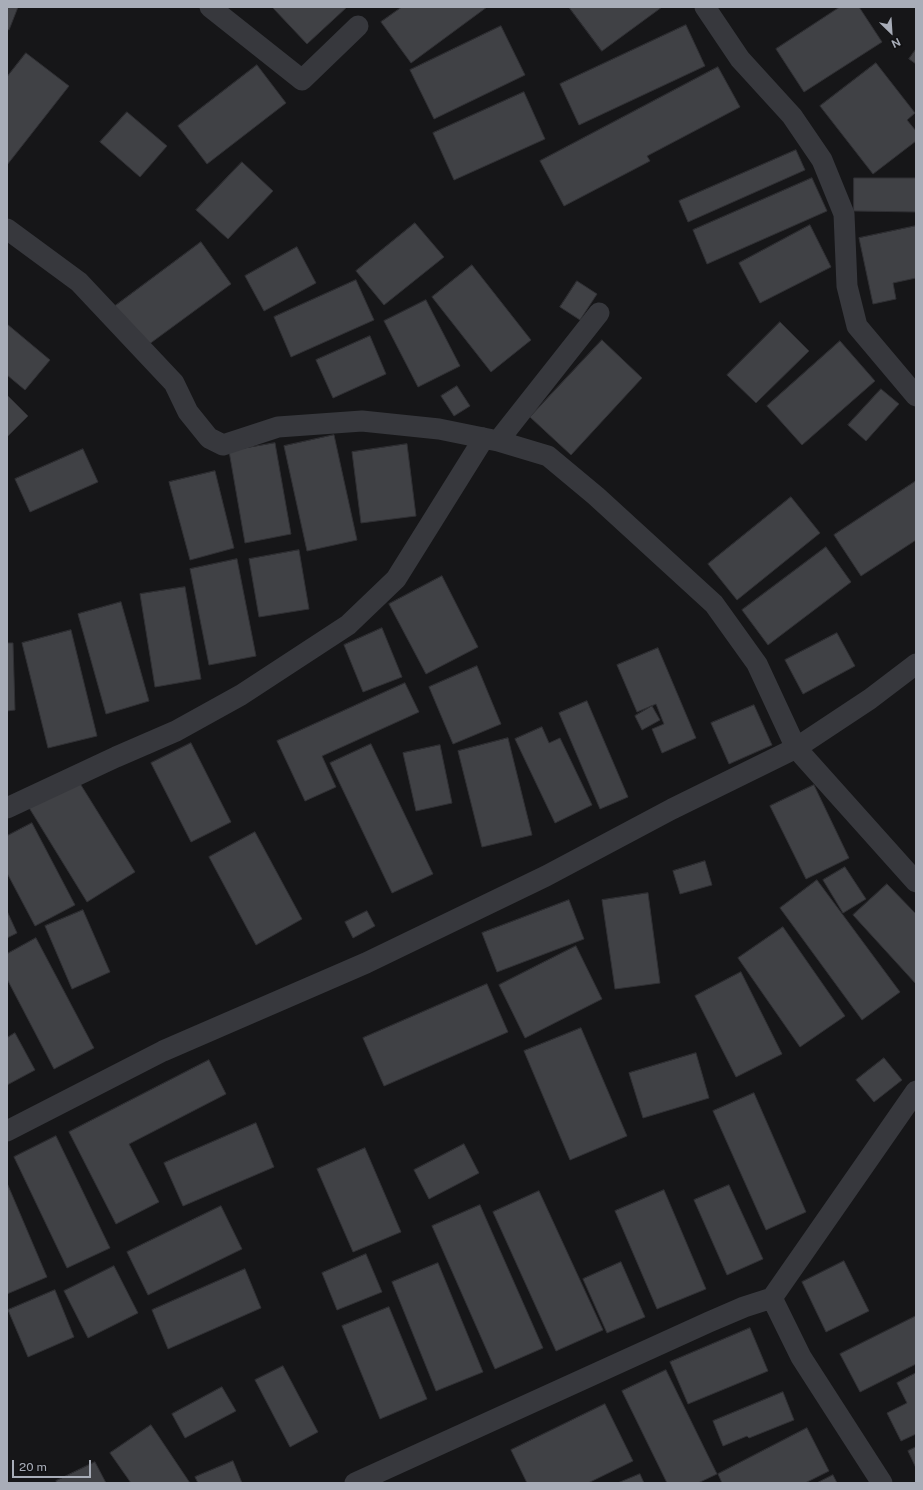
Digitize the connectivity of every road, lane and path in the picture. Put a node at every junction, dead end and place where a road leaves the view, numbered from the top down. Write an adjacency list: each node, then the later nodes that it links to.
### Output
1 (210, 7): 3 (street)
2 (705, 7): 6 (street)
3 (358, 26)
4 (7, 229): 7 (street)
5 (599, 313): 7 (street)
6 (916, 396)
7 (491, 439): 9 (street); 10 (street)
8 (916, 664): 9 (street)
9 (796, 748): 11 (street); 13 (street)
10 (7, 808)
11 (916, 882)
12 (916, 1091): 14 (street)
13 (7, 1131)
14 (772, 1298): 15 (street); 16 (street)
15 (355, 1483)
16 (882, 1483)

